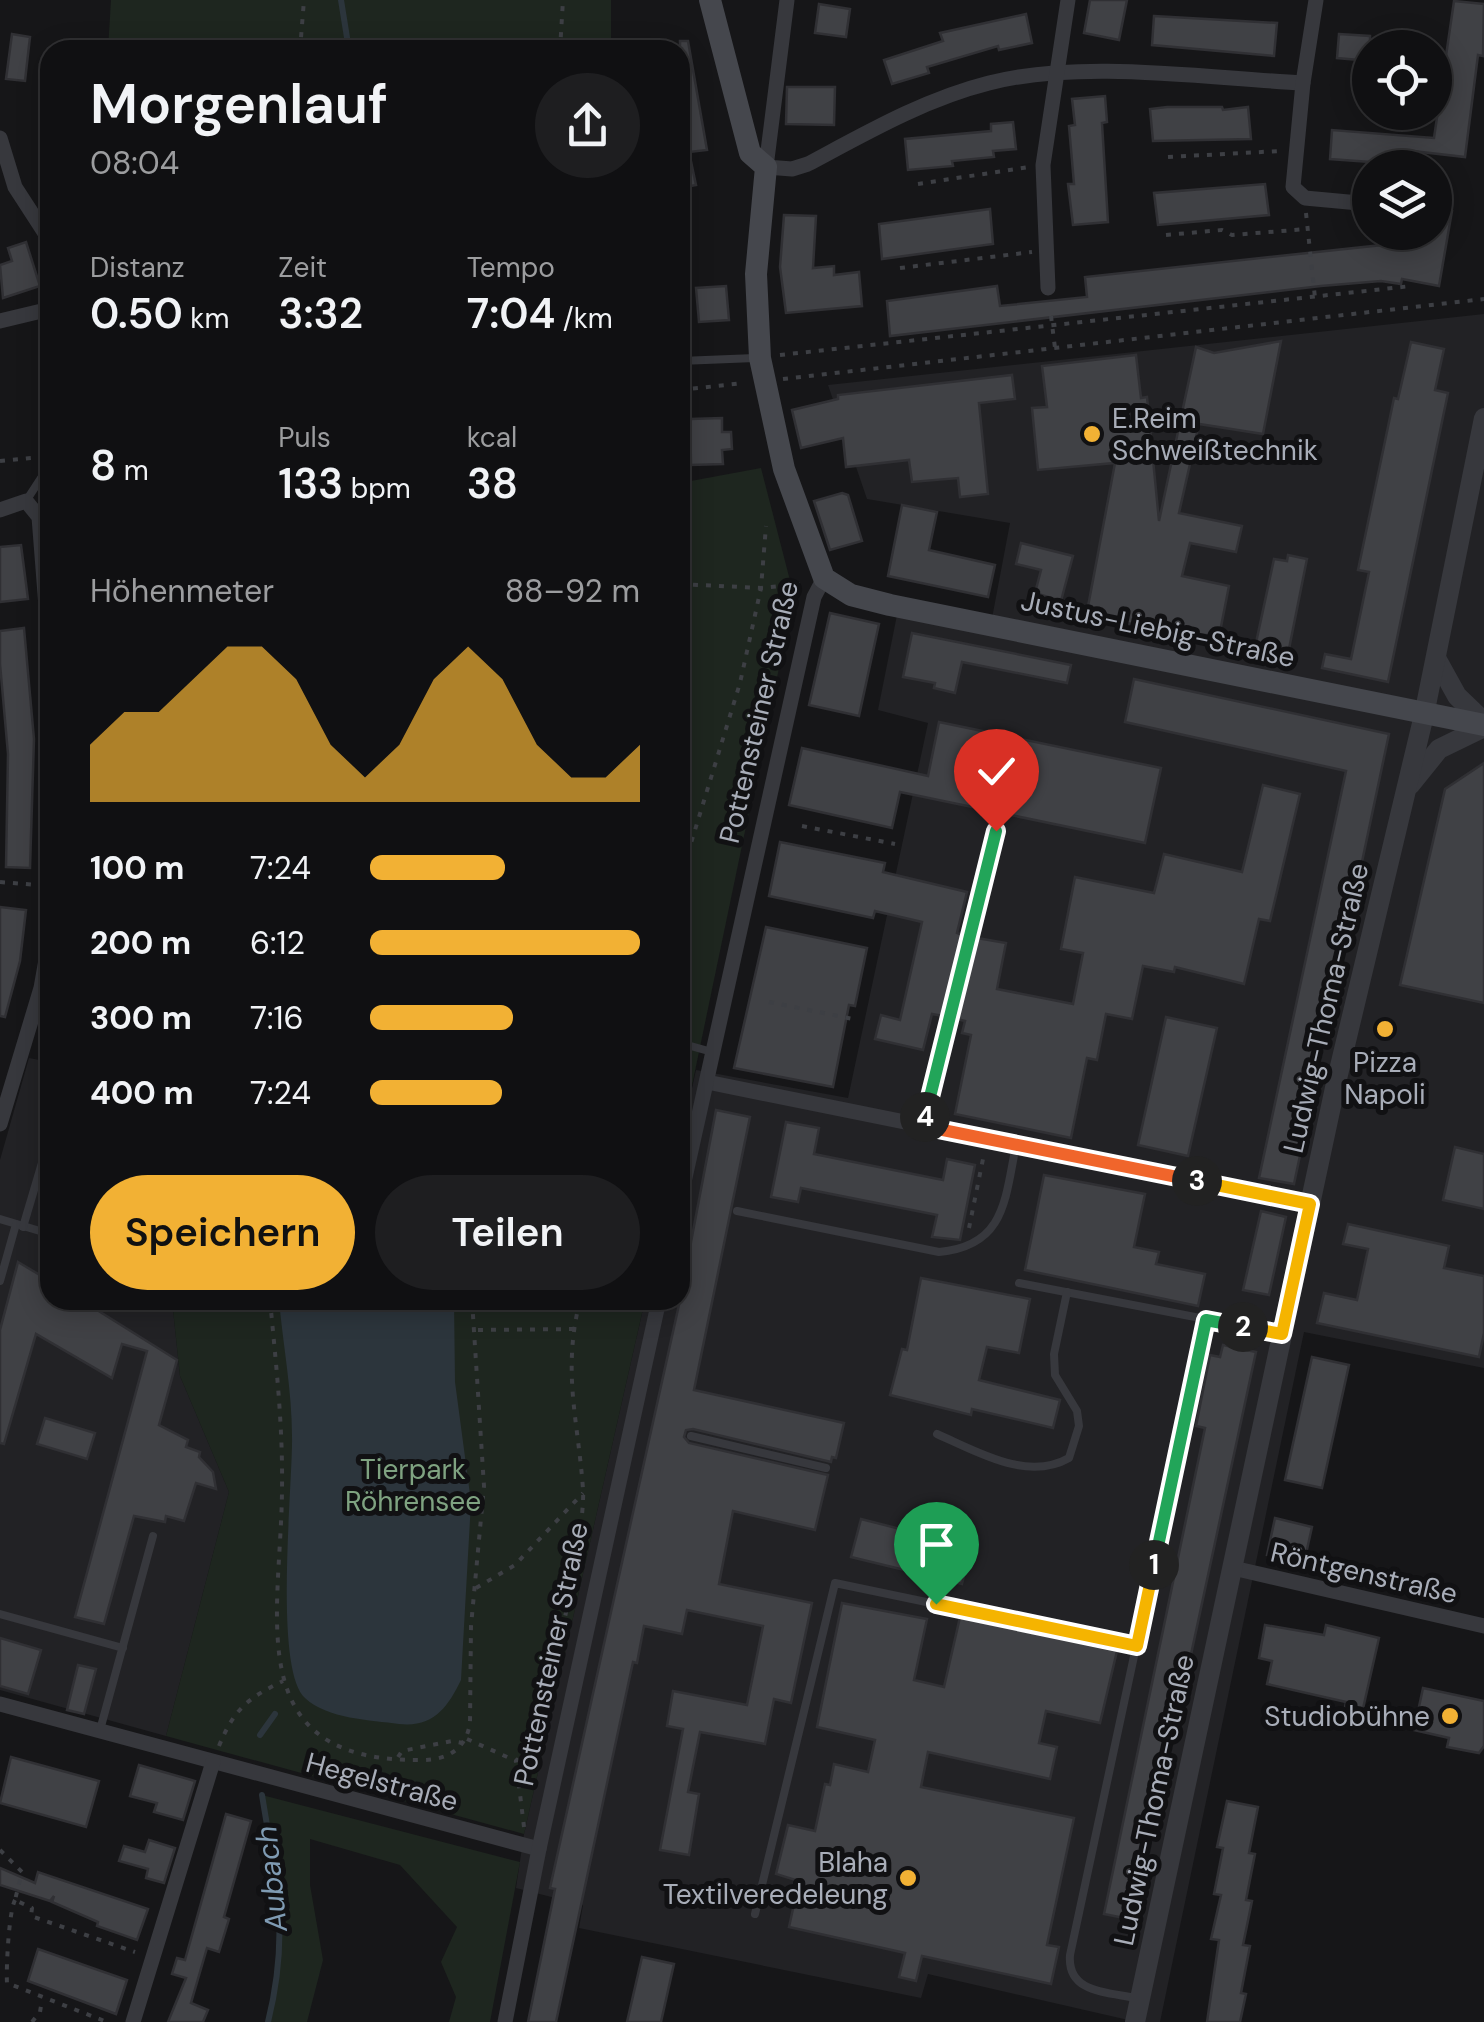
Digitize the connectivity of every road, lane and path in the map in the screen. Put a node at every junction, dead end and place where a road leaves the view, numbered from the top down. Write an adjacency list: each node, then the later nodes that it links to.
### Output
1 (304, 0): 8 (path)
2 (563, 0): 9 (path)
3 (710, 0): 16 (main road)
4 (787, 0): 16 (street, Pottensteiner Straße)
5 (1068, 0): 10 (street)
6 (1333, 0): 7 (street)
7 (1315, 1): 11 (street)
8 (301, 40)
9 (561, 40)
10 (1055, 73): 11 (street); 15 (street); 16 (street)
11 (1302, 83): 13 (street)
12 (0, 138): 18 (street)
13 (1295, 150): 14 (path); 19 (street)
14 (1168, 157)
15 (1044, 165): 17 (path); 24 (street)
16 (766, 167): 35 (main road, Pottensteiner Straße)
17 (918, 184)
18 (8, 188): 21 (street)
19 (1305, 198): 20 (street); 22 (path)
20 (1352, 202)
21 (40, 228)
22 (1307, 229): 23 (path); 28 (path)
23 (1166, 235)
24 (1046, 250): 25 (path); 27 (street)
25 (900, 268)
26 (1410, 286): 28 (path)
27 (1048, 288)
28 (1314, 298): 33 (path)
29 (1484, 299): 34 (path)
30 (40, 310): 32 (street)
31 (1051, 316): 33 (path)
32 (0, 320)
33 (1052, 326): 34 (path); 35 (path)
34 (1055, 348): 37 (path)
35 (760, 358): 36 (lane); 37 (main road, Pottensteiner Straße)
36 (690, 362)
37 (764, 382): 38 (path); 47 (main road, Pottensteiner Straße)
38 (690, 389)
39 (1484, 418): 50 (street, Ludwig-Thoma-Straße)
40 (40, 457): 41 (path)
41 (0, 461)
42 (40, 481): 43 (lane)
43 (26, 501): 44 (street); 46 (street)
44 (0, 510)
45 (766, 526): 49 (path)
46 (40, 530)
47 (813, 581): 49 (path); 51 (main road, Justus-Liebig-Straße); 64 (street, Pottensteiner Straße)
48 (690, 584): 49 (path)
49 (761, 588): 57 (path)
50 (1436, 658): 51 (street, Ludwig-Thoma-Straße); 52 (street)
51 (1424, 715): 52 (main road, Justus-Liebig-Straße); 53 (street, Ludwig-Thoma-Straße)
52 (1484, 725): 53 (street)
53 (1404, 795): 72 (street, Ludwig-Thoma-Straße)
54 (802, 826): 56 (path)
55 (996, 831): 67 (lane)
56 (895, 844)
57 (690, 846)
58 (0, 882): 59 (path)
59 (40, 885)
60 (40, 991): 66 (street)
61 (769, 1002): 62 (path)
62 (858, 1020)
63 (690, 1046): 64 (lane)
64 (712, 1052): 65 (street, Pottensteiner Straße)
65 (707, 1082): 67 (street); 68 (street, Pottensteiner Straße)
66 (0, 1124)
67 (923, 1126): 69 (street)
68 (690, 1138)
69 (987, 1140): 70 (street); 77 (path)
70 (1016, 1146): 72 (street); 77 (lane)
71 (40, 1166): 75 (lane)
72 (1310, 1204): 88 (street, Ludwig-Thoma-Straße)
73 (737, 1211): 77 (lane)
74 (0, 1219): 75 (lane)
75 (20, 1225): 76 (lane); 78 (lane)
76 (40, 1231)
77 (964, 1249)
78 (0, 1281)
79 (1019, 1283): 80 (lane)
80 (1067, 1292): 85 (lane); 89 (lane)
81 (271, 1310): 100 (path)
82 (473, 1310): 87 (path)
83 (578, 1310): 86 (path)
84 (656, 1310): 107 (street, Pottensteiner Straße)
85 (1206, 1320): 88 (lane); 98 (lane)
86 (573, 1329): 87 (path); 92 (path)
87 (475, 1330): 95 (path)
88 (1282, 1334): 94 (street, Ludwig-Thoma-Straße)
89 (937, 1434)
90 (691, 1436): 91 (lane)
91 (826, 1468)
92 (584, 1492): 95 (path); 105 (path)
93 (153, 1536): 99 (lane)
94 (1233, 1568): 97 (street, Röntgenstraße); 114 (street, Ludwig-Thoma-Straße)
95 (474, 1589): 103 (path)
96 (0, 1614): 99 (lane)
97 (1484, 1626)
98 (1137, 1646): 110 (lane); 114 (lane)
99 (122, 1648): 102 (lane)
100 (283, 1681): 104 (path); 106 (path)
101 (0, 1704): 102 (street, Hegelstraße)
102 (100, 1731): 106 (street, Hegelstraße)
103 (465, 1741): 104 (path); 104 (path); 105 (path)
104 (398, 1757)
105 (516, 1761): 107 (path)
106 (213, 1762): 107 (street, Hegelstraße); 111 (street)
107 (533, 1848): 118 (street, Pottensteiner Straße)
108 (0, 1850): 109 (path)
109 (15, 1900): 111 (path); 112 (path)
110 (755, 1914)
111 (154, 1957): 117 (street)
112 (4, 1984): 113 (path)
113 (42, 1999): 115 (path); 116 (path)
114 (1140, 1999): 119 (street, Ludwig-Thoma-Straße)
115 (32, 2022)
116 (106, 2022)
117 (133, 2022)
118 (505, 2022)
119 (1134, 2022)

